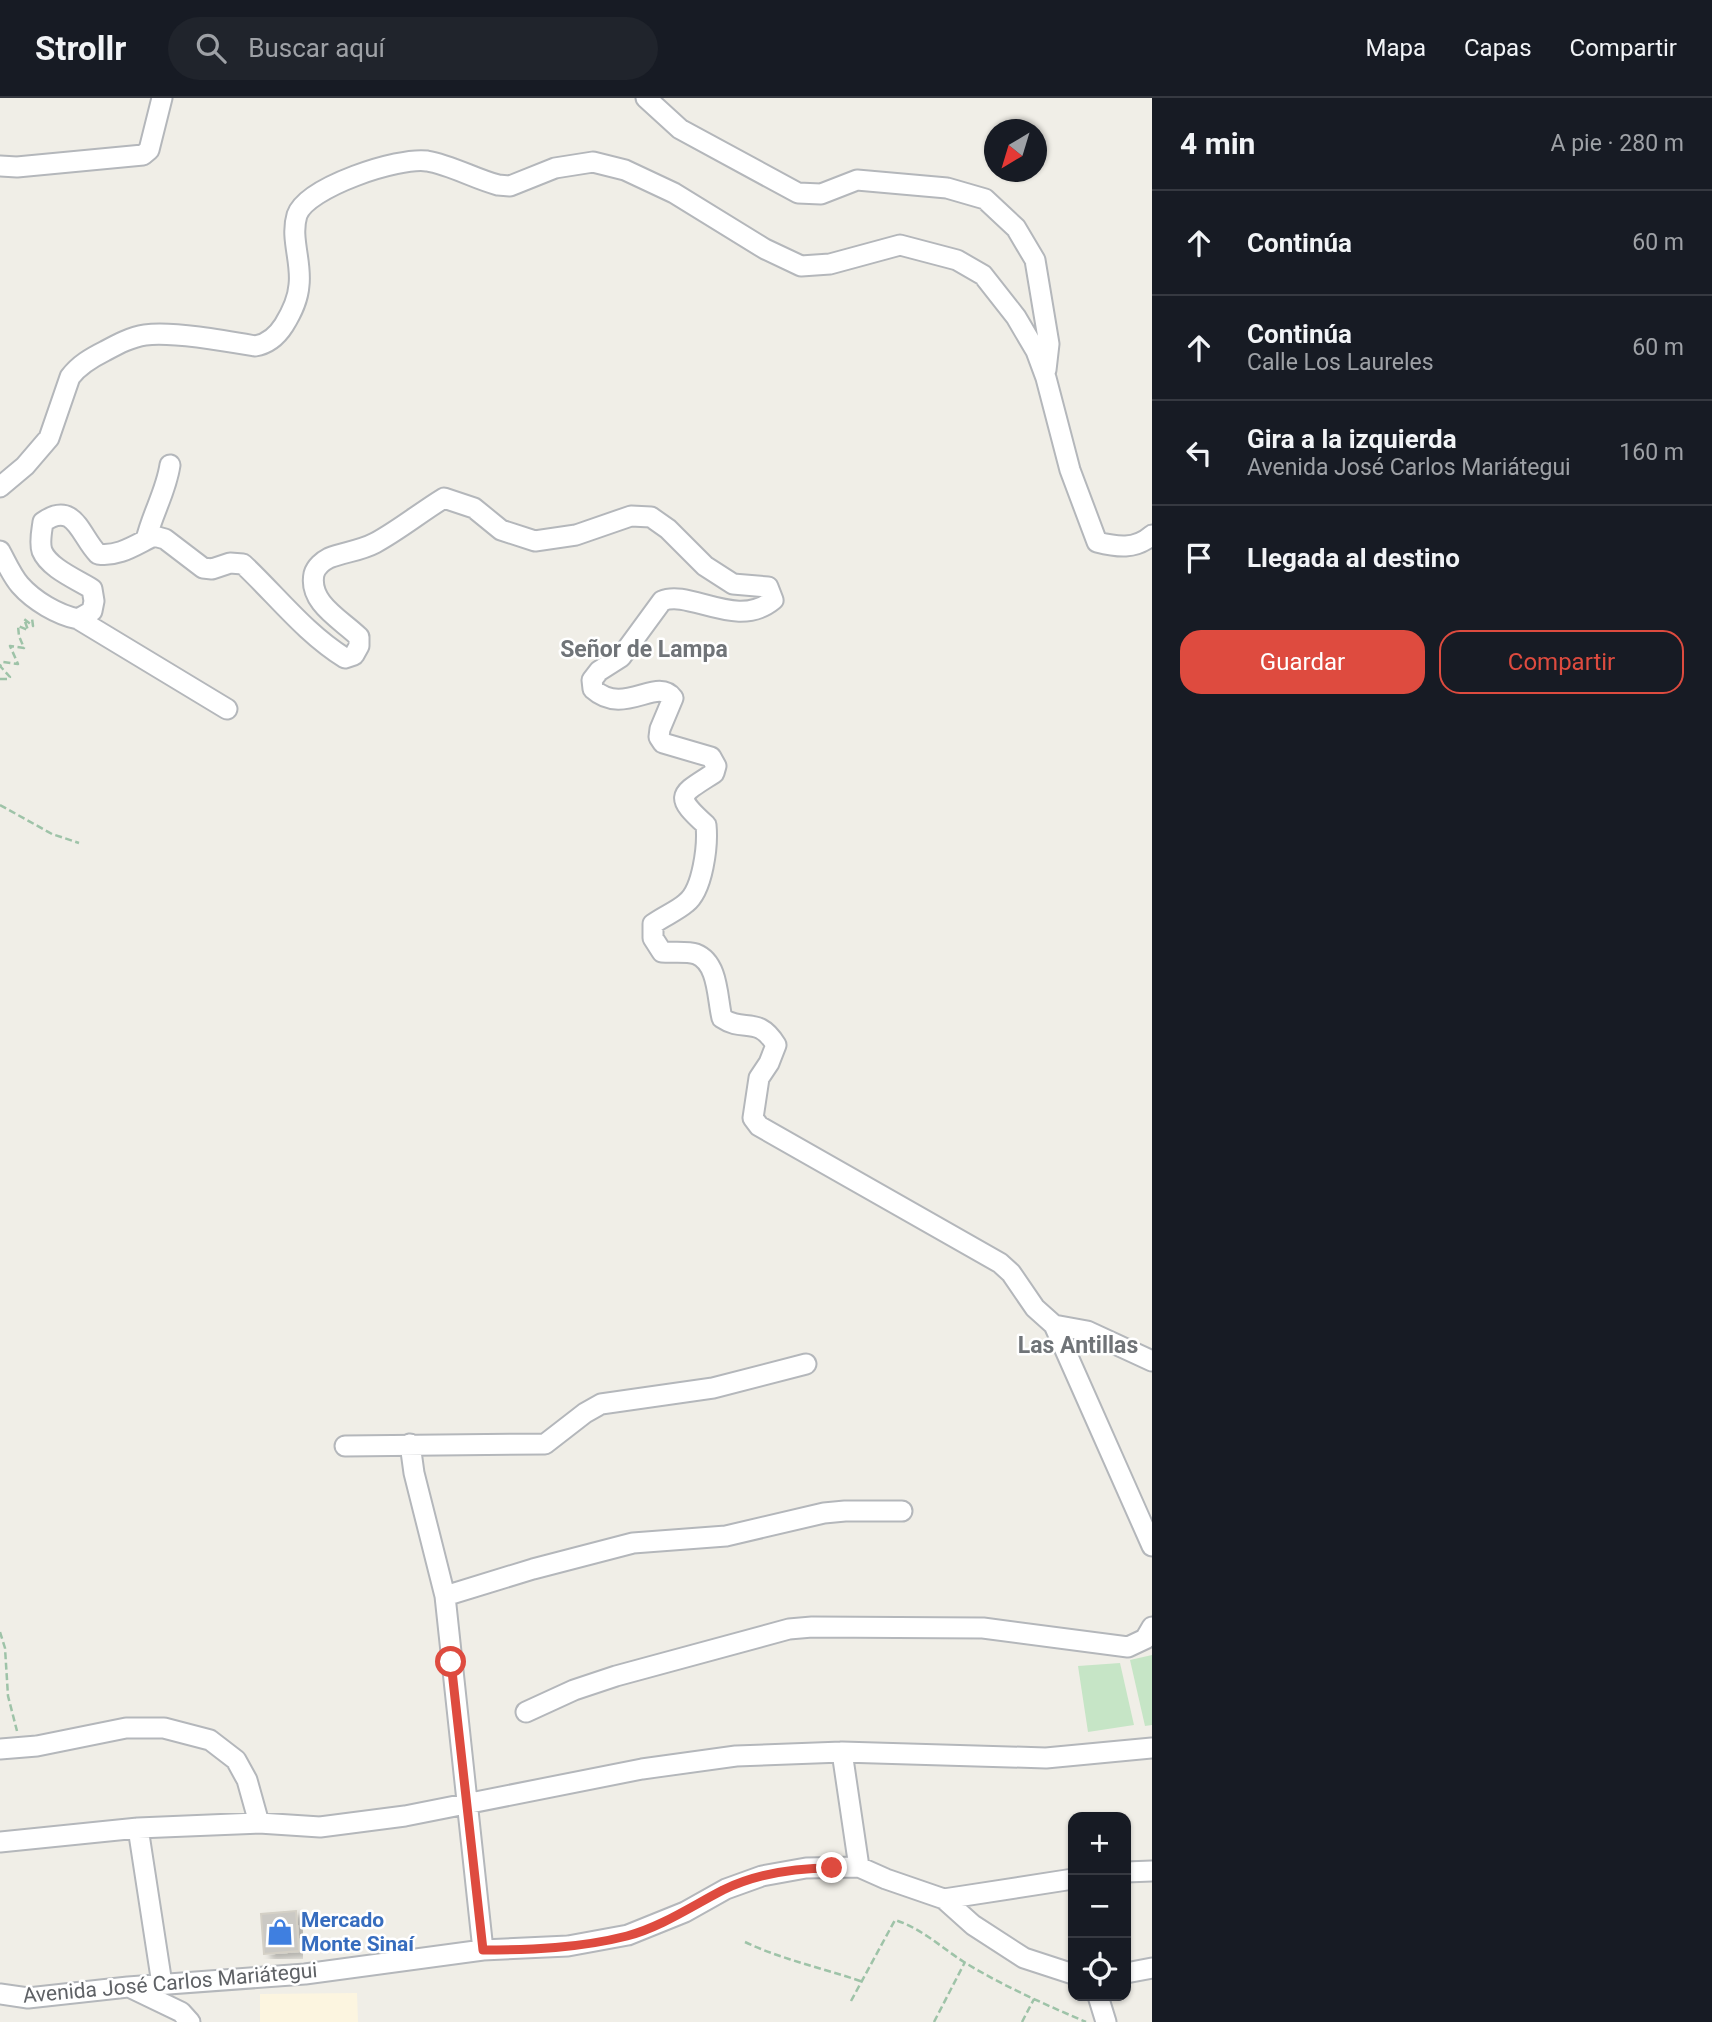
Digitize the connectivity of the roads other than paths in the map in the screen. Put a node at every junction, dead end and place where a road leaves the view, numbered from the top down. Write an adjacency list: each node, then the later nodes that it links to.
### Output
1 (162, 98): 3 (street)
2 (646, 98): 4 (street)
3 (0, 166)
4 (1046, 377): 6 (street); 7 (street)
5 (170, 465): 8 (street)
6 (0, 487)
7 (1152, 535)
8 (146, 540): 10 (street); 12 (street)
9 (0, 551): 10 (street)
10 (78, 619): 11 (street)
11 (226, 709)
12 (1054, 1325): 13 (street); 18 (street)
13 (1152, 1361)
14 (806, 1364): 15 (street)
15 (410, 1444): 16 (street); 19 (street)
16 (345, 1446)
17 (902, 1511): 19 (street)
18 (1152, 1546)
19 (445, 1596): 25 (street)
20 (1152, 1627): 21 (street)
21 (526, 1712)
22 (1152, 1748): 24 (street)
23 (0, 1749): 26 (street)
24 (842, 1752): 25 (street); 29 (street)
25 (466, 1805): 26 (street); 34 (street)
26 (259, 1823): 27 (street)
27 (138, 1828): 28 (street); 38 (street)
28 (0, 1842)
29 (859, 1867): 33 (street, Avenida José Carlos Mariátegui); 34 (street, Avenida José Carlos Mariátegui)
30 (1152, 1871): 31 (street)
31 (1131, 1872)
32 (1068, 1880): 33 (street, Avenida José Carlos Mariátegui)
33 (944, 1899): 37 (street)
34 (483, 1950): 38 (street, Avenida José Carlos Mariátegui)
35 (1152, 1968): 36 (street)
36 (1131, 1972)
37 (1068, 1973)
38 (162, 1984): 39 (street, Avenida José Carlos Mariátegui)
39 (128, 1987): 40 (street, Avenida José Carlos Mariátegui); 42 (street)
40 (0, 1994)
41 (1099, 2001): 43 (street)
42 (190, 2022)
43 (1105, 2022)

